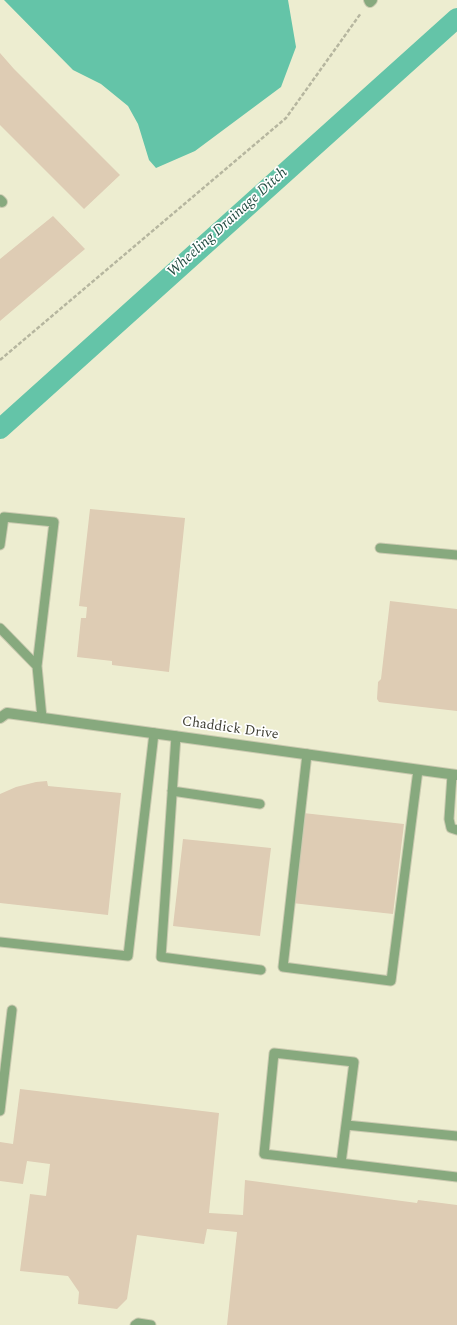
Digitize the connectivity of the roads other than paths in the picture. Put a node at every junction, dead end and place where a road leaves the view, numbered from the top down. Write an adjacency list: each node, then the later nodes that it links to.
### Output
1 (0, 545): 5 (lane)
2 (380, 548): 3 (lane)
3 (457, 555)
4 (0, 628): 5 (lane)
5 (36, 666): 7 (lane)
6 (0, 718): 7 (street, Chaddick Drive)
7 (42, 718): 8 (street, Chaddick Drive)
8 (154, 733): 9 (street, Chaddick Drive); 16 (lane)
9 (176, 736): 10 (street, Chaddick Drive); 13 (lane)
10 (307, 754): 11 (street, Chaddick Drive); 11 (lane)
11 (418, 770): 12 (street, Chaddick Drive)
12 (455, 775): 15 (lane)
13 (172, 791): 14 (lane); 17 (lane)
14 (260, 804)
15 (457, 830)
16 (0, 942)
17 (261, 970)
18 (12, 1010): 19 (lane)
19 (0, 1110)
20 (346, 1125): 21 (lane); 22 (lane); 22 (lane)
21 (457, 1136)
22 (342, 1163): 23 (lane)
23 (457, 1177)
24 (135, 1325): 25 (lane)
25 (151, 1325)

